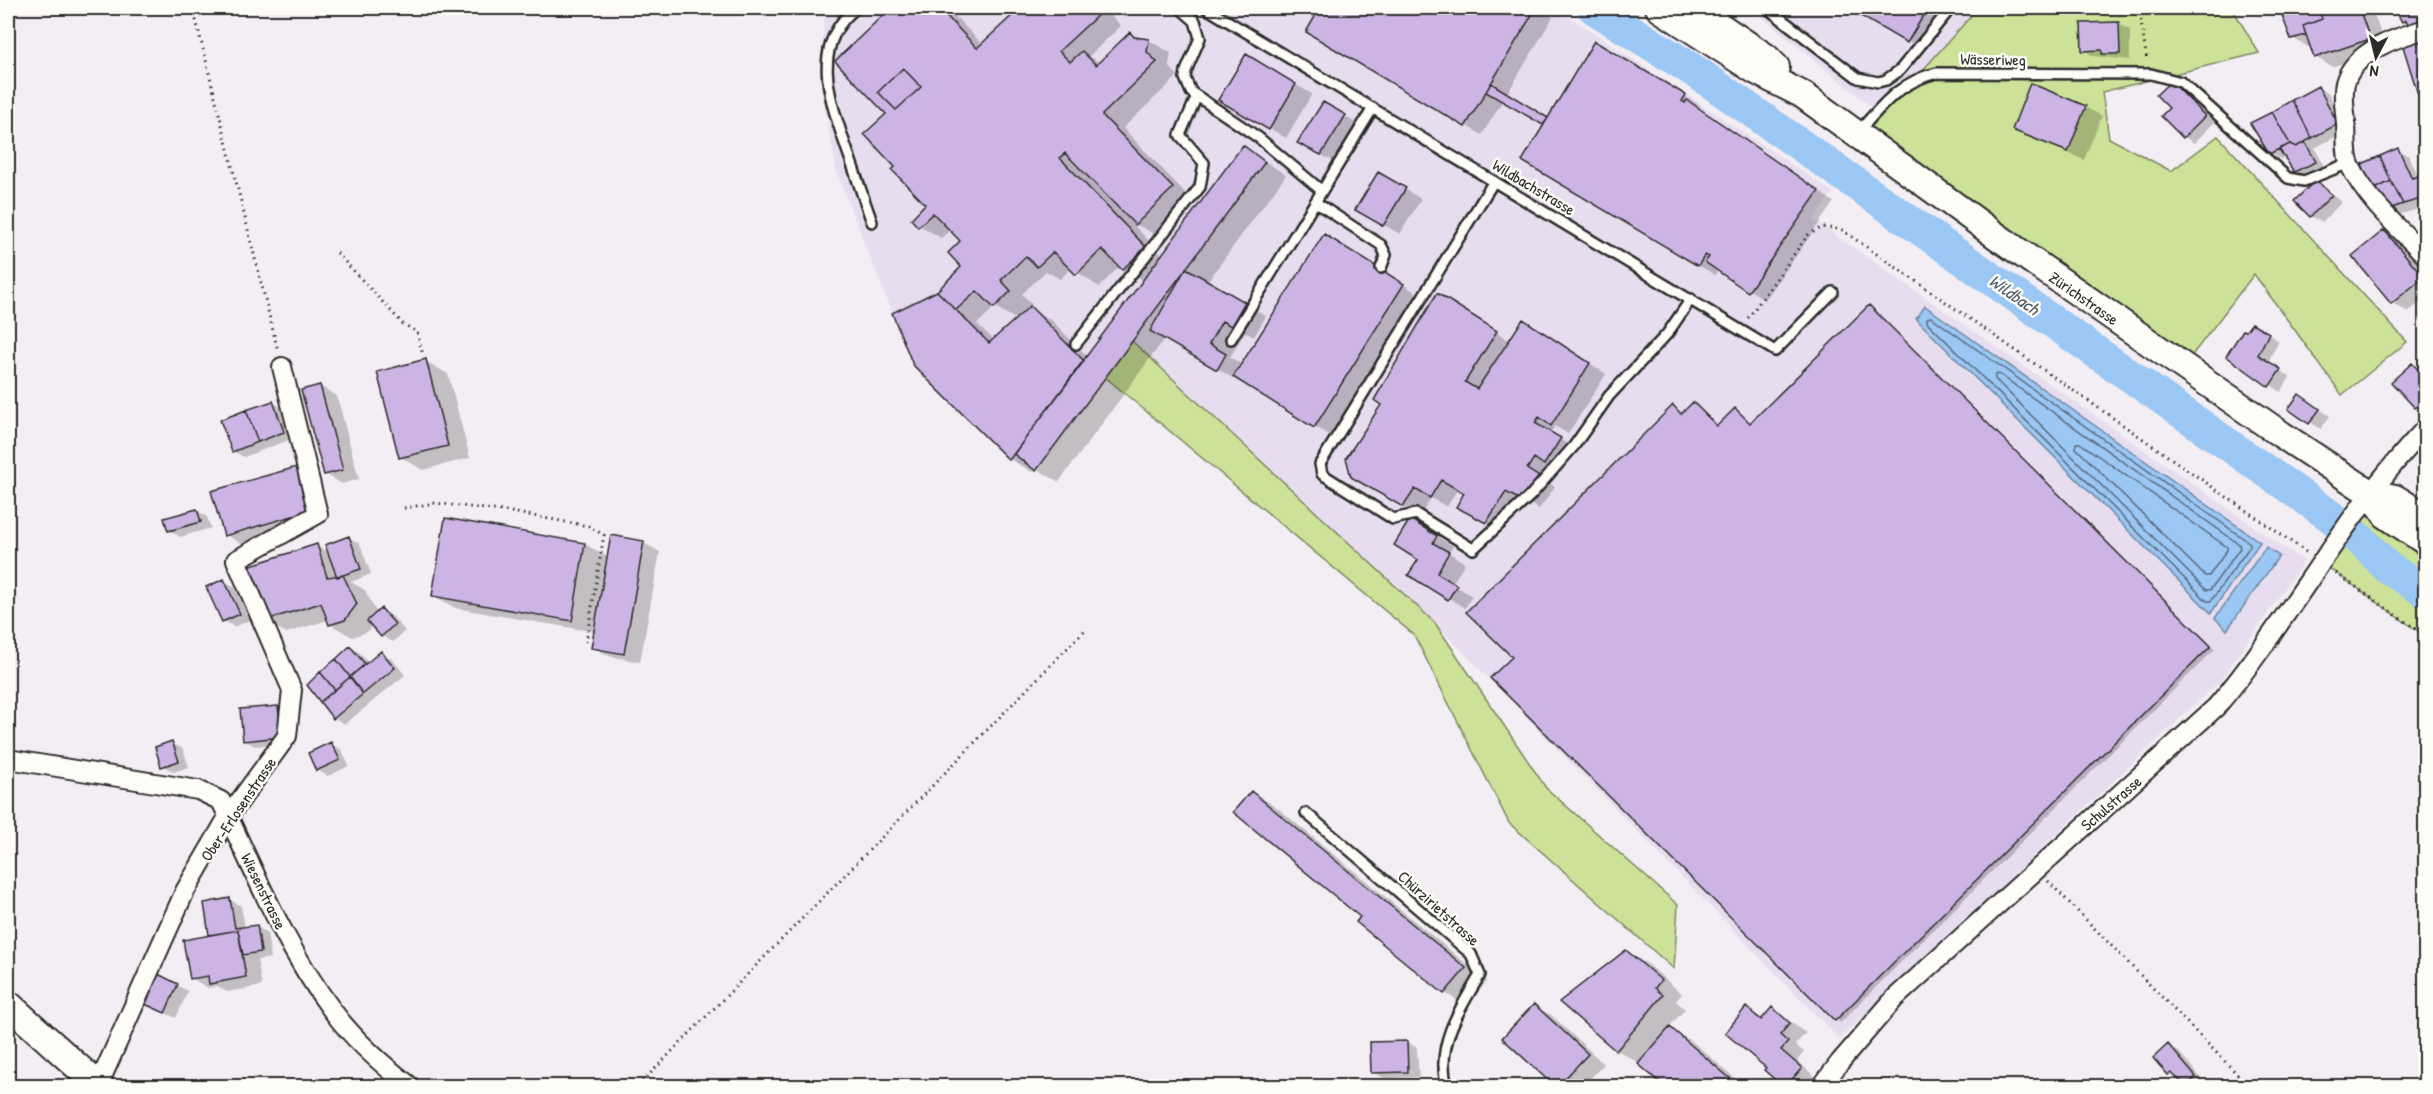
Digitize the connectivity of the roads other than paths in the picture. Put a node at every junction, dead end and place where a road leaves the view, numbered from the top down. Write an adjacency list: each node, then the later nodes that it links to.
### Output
1 (856, 8): 17 (lane)
2 (1180, 8): 10 (lane)
3 (1206, 8): 11 (lane, Wildbachstrasse)
4 (1659, 8): 9 (main road, Zürichstrasse)
5 (1693, 8): 9 (main road, Zürichstrasse)
6 (1767, 8): 7 (lane)
7 (1951, 8)
8 (2426, 28): 13 (street)
9 (1803, 95): 12 (main road, Zürichstrasse)
10 (1196, 98): 15 (lane); 23 (lane)
11 (1373, 108): 14 (lane, Wildbachstrasse); 15 (lane)
12 (1858, 132): 13 (lane, Wässeriweg); 26 (main road, Zürichstrasse)
13 (2349, 164): 18 (street)
14 (1494, 181): 21 (lane, Wildbachstrasse); 21 (lane)
15 (1322, 191): 16 (lane)
16 (1315, 202): 19 (lane); 22 (lane)
17 (872, 222)
18 (2426, 256)
19 (1381, 268)
20 (1833, 291): 21 (lane, Wildbachstrasse)
21 (1691, 299)
22 (1231, 339)
23 (1076, 344)
24 (282, 367): 31 (street, Ober-Erlosenstrasse)
25 (2426, 428): 26 (street, Schulstrasse)
26 (2370, 493): 27 (main road, Zürichstrasse); 28 (main road, Zürichstrasse); 36 (street, Schulstrasse)
27 (2426, 517)
28 (2426, 542)
29 (8, 759): 31 (street, Wiesenstrasse)
30 (1306, 813): 35 (lane, Chürzirietstrasse)
31 (228, 817): 33 (street, Ober-Erlosenstrasse); 34 (street, Wiesenstrasse)
32 (8, 1004): 33 (main road)
33 (98, 1086)
34 (410, 1086)
35 (1448, 1086)
36 (1822, 1086)

